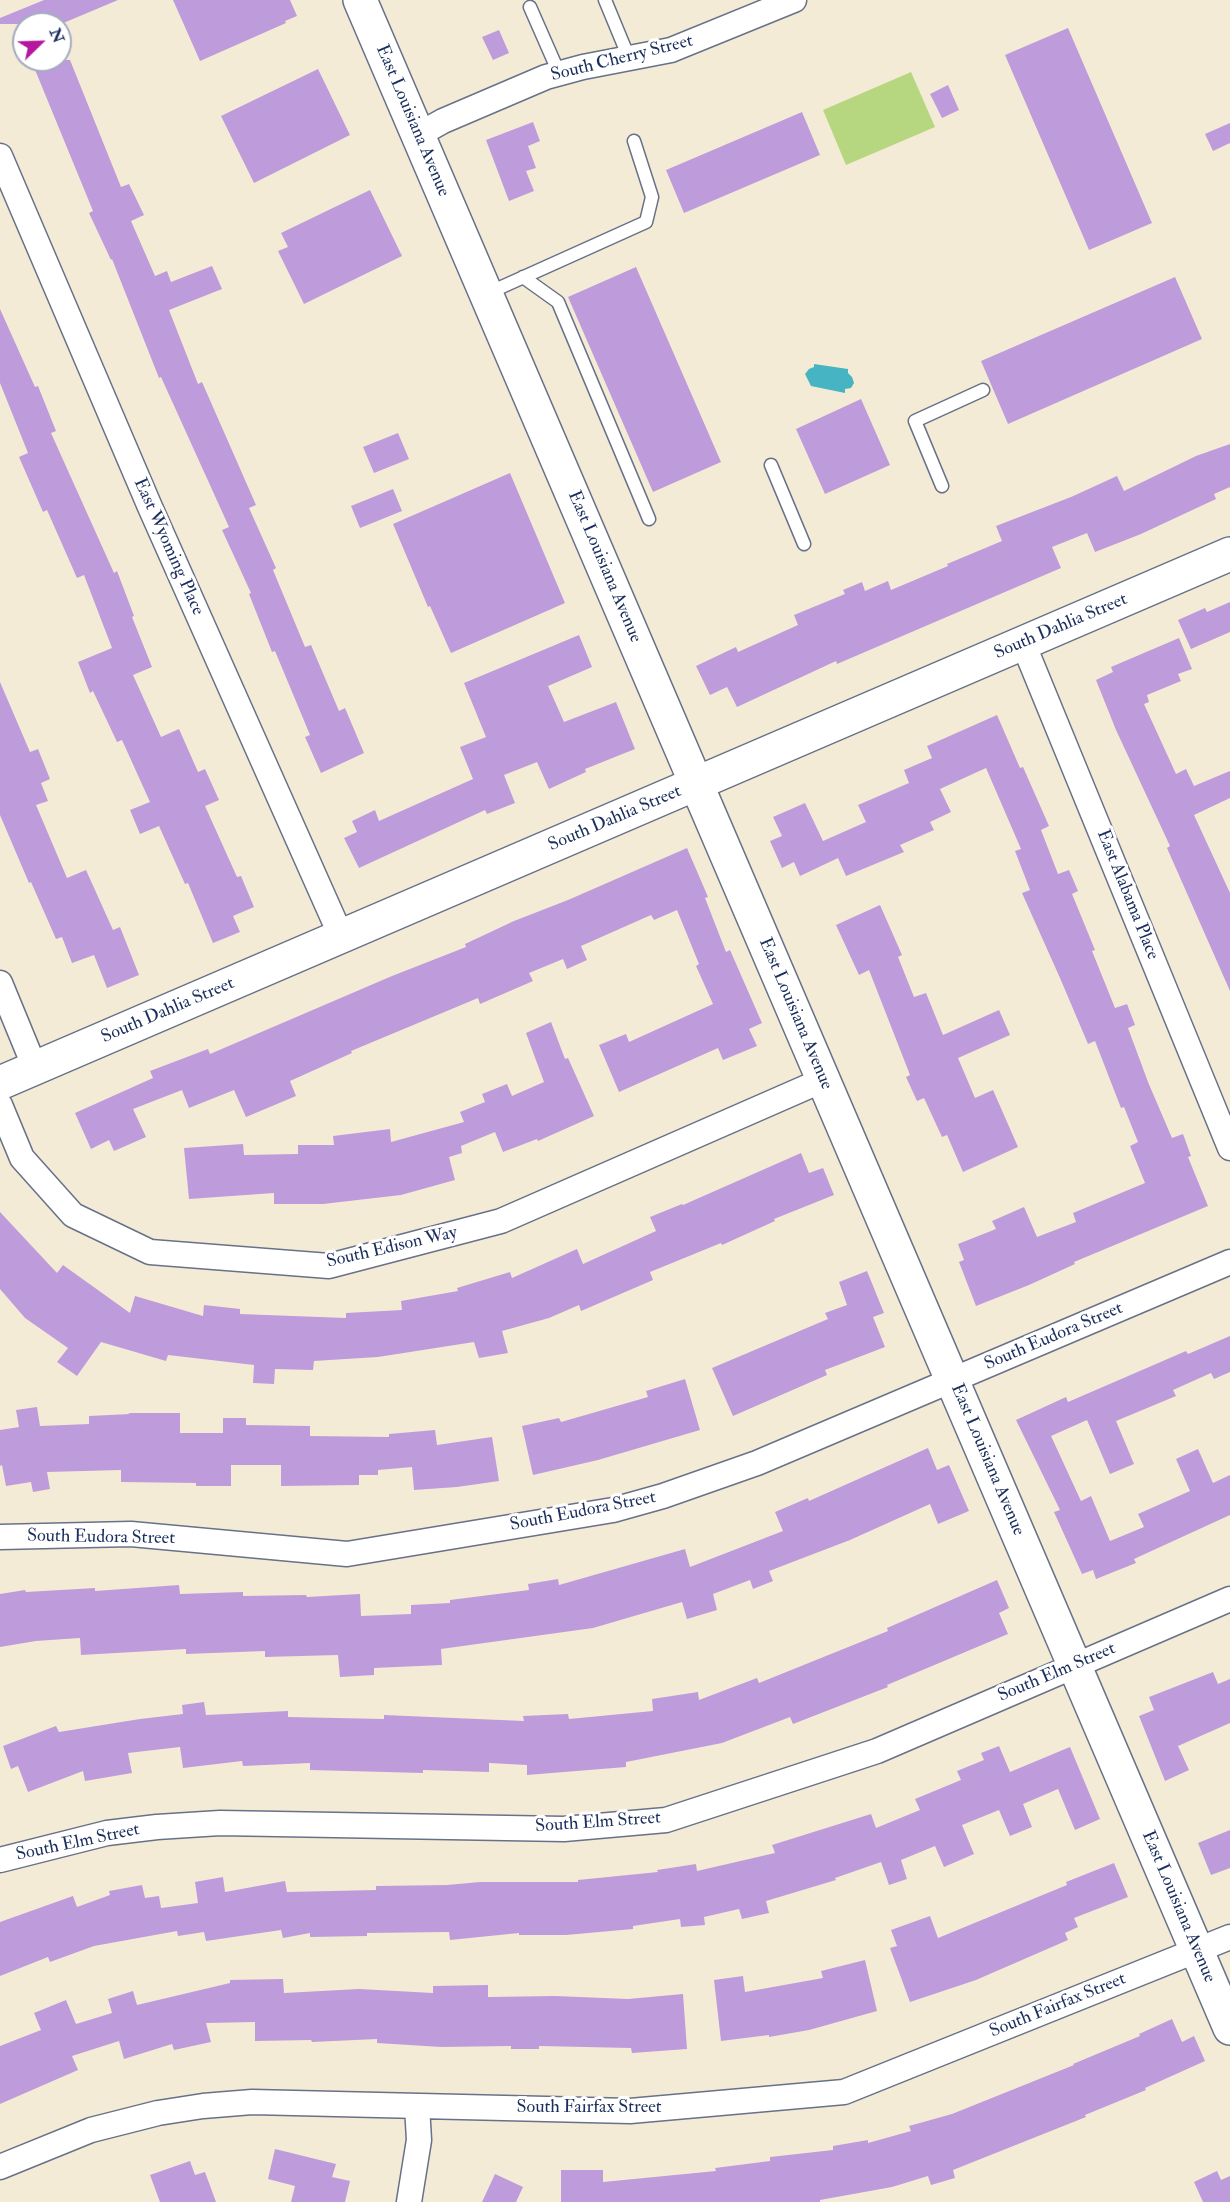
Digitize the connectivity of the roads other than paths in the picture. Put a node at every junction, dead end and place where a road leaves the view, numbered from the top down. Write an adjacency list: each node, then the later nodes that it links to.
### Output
1 (360, 0): 7 (street, East Louisiana Avenue)
2 (605, 0): 5 (lane)
3 (794, 0): 5 (street, South Cherry Street)
4 (530, 7): 6 (lane)
5 (629, 58): 6 (street, South Cherry Street)
6 (559, 73): 7 (street, South Cherry Street)
7 (418, 135): 11 (street, East Louisiana Avenue)
8 (634, 141): 10 (lane)
9 (0, 156): 20 (street, East Wyoming Place)
10 (523, 278): 11 (lane); 15 (lane)
11 (486, 294): 19 (street, East Louisiana Avenue)
12 (983, 390): 14 (lane)
13 (771, 465): 16 (lane)
14 (942, 486)
15 (649, 519)
16 (804, 544)
17 (1230, 554): 18 (street, South Dahlia Street)
18 (1023, 643): 19 (street, South Dahlia Street); 26 (street, East Alabama Place)
19 (697, 784): 20 (street, South Dahlia Street); 23 (street, East Louisiana Avenue)
20 (341, 936): 22 (street, South Dahlia Street)
21 (0, 983): 22 (street)
22 (35, 1068): 24 (street, South Dahlia Street)
23 (823, 1080): 25 (street, South Edison Way); 28 (street, East Louisiana Avenue)
24 (0, 1083)
25 (0, 1105)
26 (1230, 1148)
27 (1230, 1262): 28 (street, South Eudora Street)
28 (952, 1381): 29 (street, South Eudora Street); 31 (street, East Louisiana Avenue)
29 (0, 1537)
30 (1230, 1599): 31 (street, South Elm Street)
31 (1075, 1665): 32 (street, South Elm Street); 34 (street, East Louisiana Avenue)
32 (0, 1860)
33 (1230, 1937): 34 (street, South Fairfax Street)
34 (1197, 1951): 35 (street, East Louisiana Avenue); 36 (street, South Fairfax Street)
35 (1230, 2028)
36 (417, 2106): 37 (street, South Fairfax Street); 38 (street)
37 (0, 2167)
38 (409, 2202)

